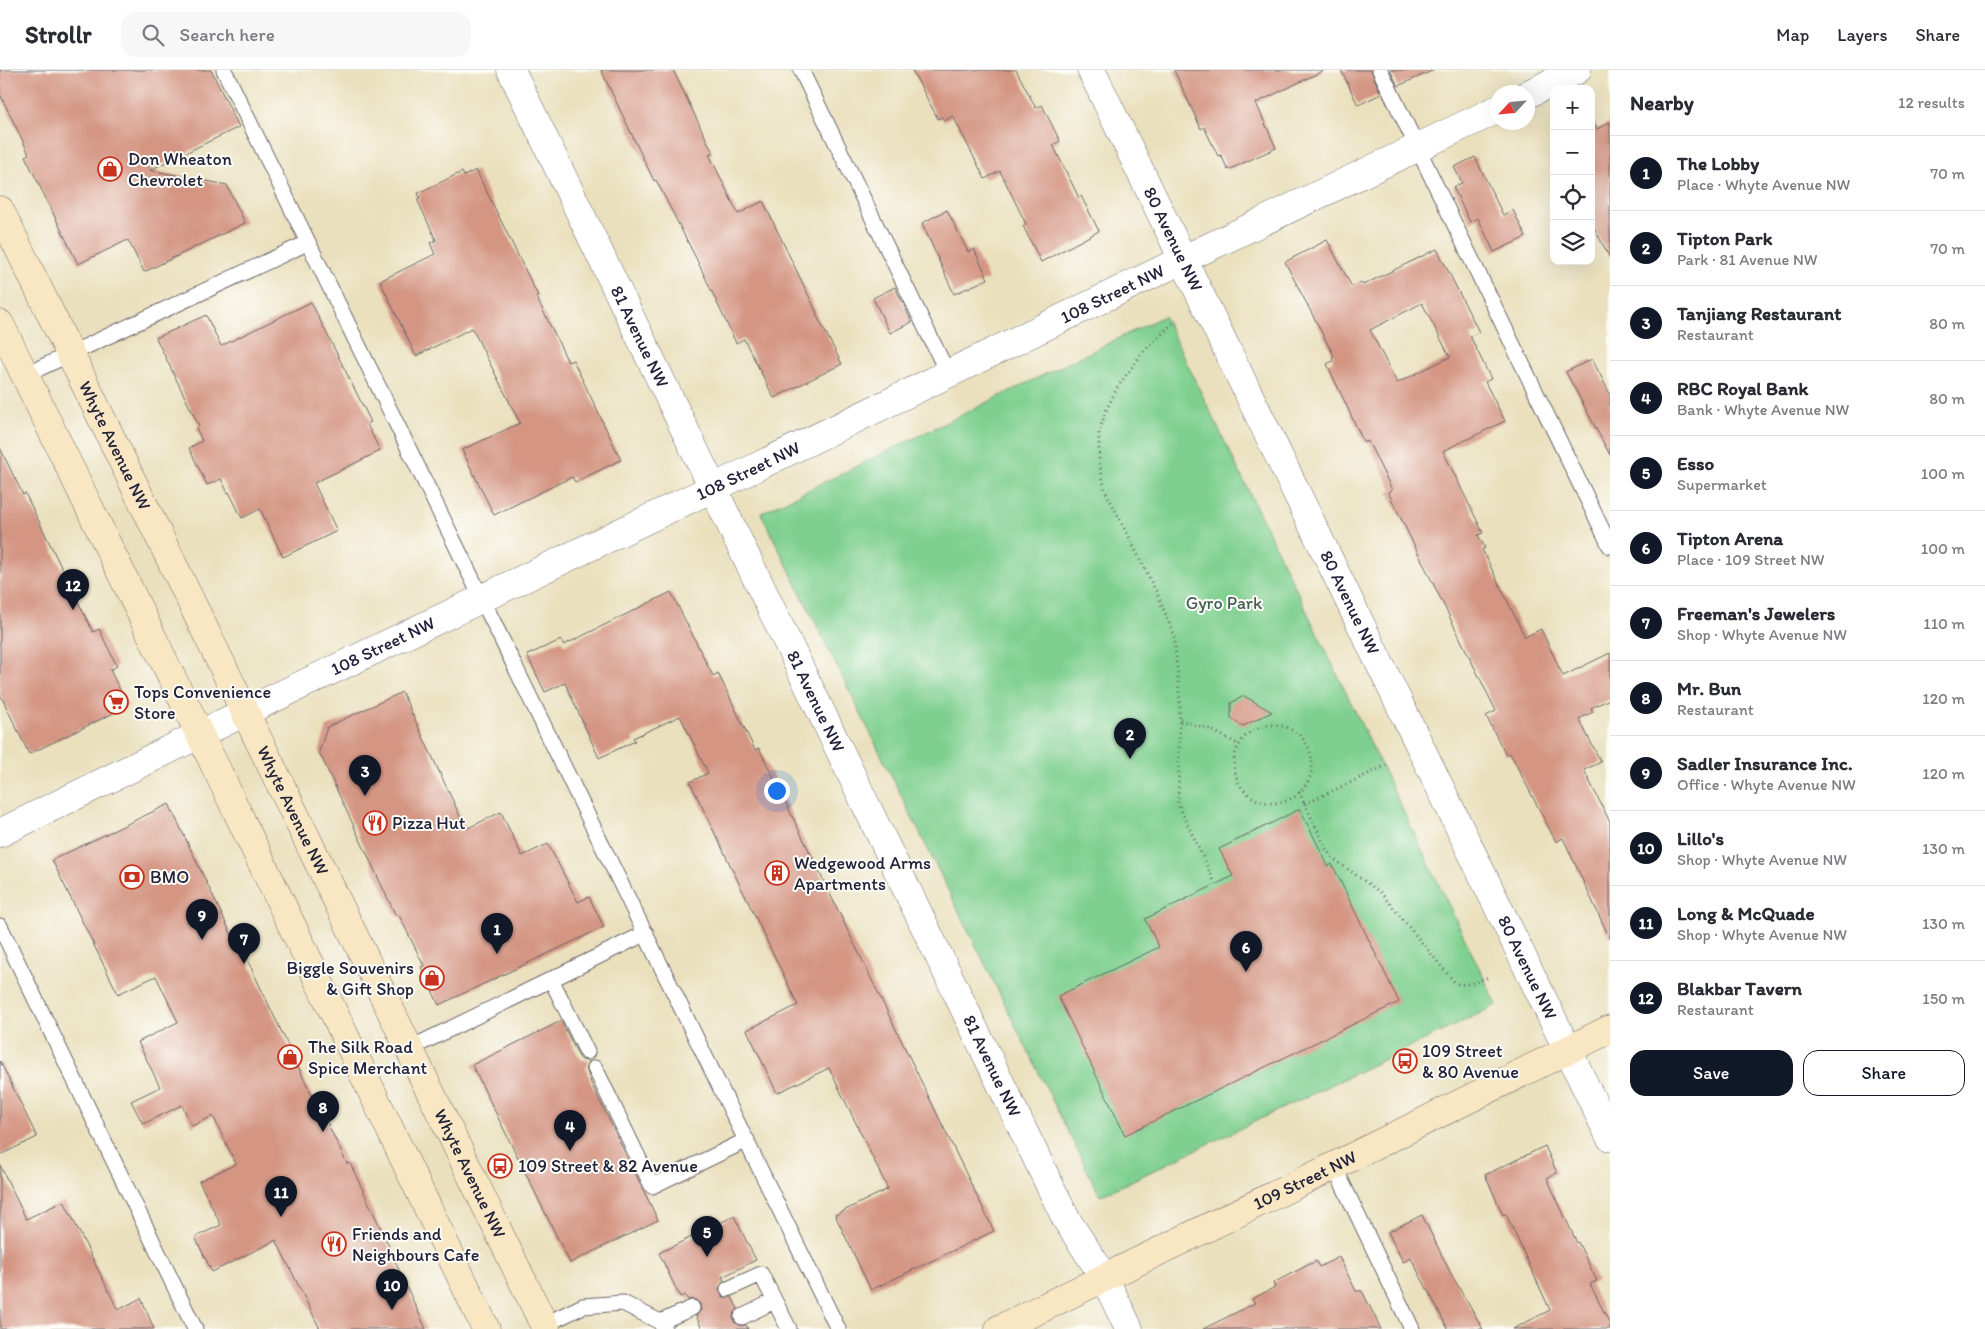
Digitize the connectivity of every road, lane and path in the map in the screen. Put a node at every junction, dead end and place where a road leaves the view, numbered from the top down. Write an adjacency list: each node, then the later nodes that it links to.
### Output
1 (224, 70): 11 (lane)
2 (512, 70): 18 (street, 81 Avenue NW)
3 (801, 70): 16 (lane)
4 (1090, 70): 12 (street, 80 Avenue NW)
5 (1380, 70): 9 (lane)
6 (1577, 70): 7 (street)
7 (1535, 91)
8 (1490, 113): 9 (street, 108 Street NW)
9 (1418, 148): 12 (street, 108 Street NW); 19 (lane)
10 (0, 210): 15 (main road, Whyte Avenue NW)
11 (307, 243): 15 (lane); 20 (lane)
12 (1182, 260): 16 (street, 108 Street NW); 36 (street, 80 Avenue NW)
13 (0, 324): 17 (main road)
14 (1173, 324): 22 (path)
15 (70, 353): 17 (lane); 21 (main road, Whyte Avenue NW)
16 (948, 374): 18 (street, 108 Street NW)
17 (25, 375): 23 (main road)
18 (714, 487): 20 (street, 108 Street NW); 42 (street, 81 Avenue NW)
19 (1610, 546)
20 (481, 600): 21 (street, 108 Street NW); 31 (lane)
21 (245, 712): 23 (street, 108 Street NW); 35 (main road, Whyte Avenue NW)
22 (1180, 720): 24 (path); 29 (path)
23 (200, 734): 28 (street, 108 Street NW); 51 (main road)
24 (1240, 745): 26 (path); 26 (path)
25 (1386, 765): 27 (path)
26 (1299, 792): 27 (path)
27 (1305, 804): 32 (path)
28 (0, 833)
29 (1216, 883)
30 (0, 926): 50 (lane)
31 (646, 932): 33 (lane); 40 (lane)
32 (1489, 977)
33 (551, 979): 35 (lane); 37 (lane)
34 (1610, 1029): 36 (main road, 109 Street NW)
35 (410, 1049): 48 (main road, Whyte Avenue NW)
36 (1568, 1050): 39 (street, 80 Avenue NW); 41 (main road, 109 Street NW)
37 (587, 1052)
38 (595, 1068): 40 (lane)
39 (1610, 1137)
40 (747, 1140): 52 (lane)
41 (1334, 1166): 42 (main road, 109 Street NW); 55 (lane)
42 (1104, 1277): 53 (main road, 109 Street NW); 54 (street, 81 Avenue NW)
43 (728, 1289): 44 (lane)
44 (774, 1301): 46 (lane); 49 (lane)
45 (692, 1308): 47 (lane)
46 (742, 1317)
47 (662, 1326): 48 (lane)
48 (545, 1327)
49 (785, 1328)
50 (195, 1329)
51 (486, 1329)
52 (838, 1329)
53 (999, 1329)
54 (1129, 1329)
55 (1412, 1329)

